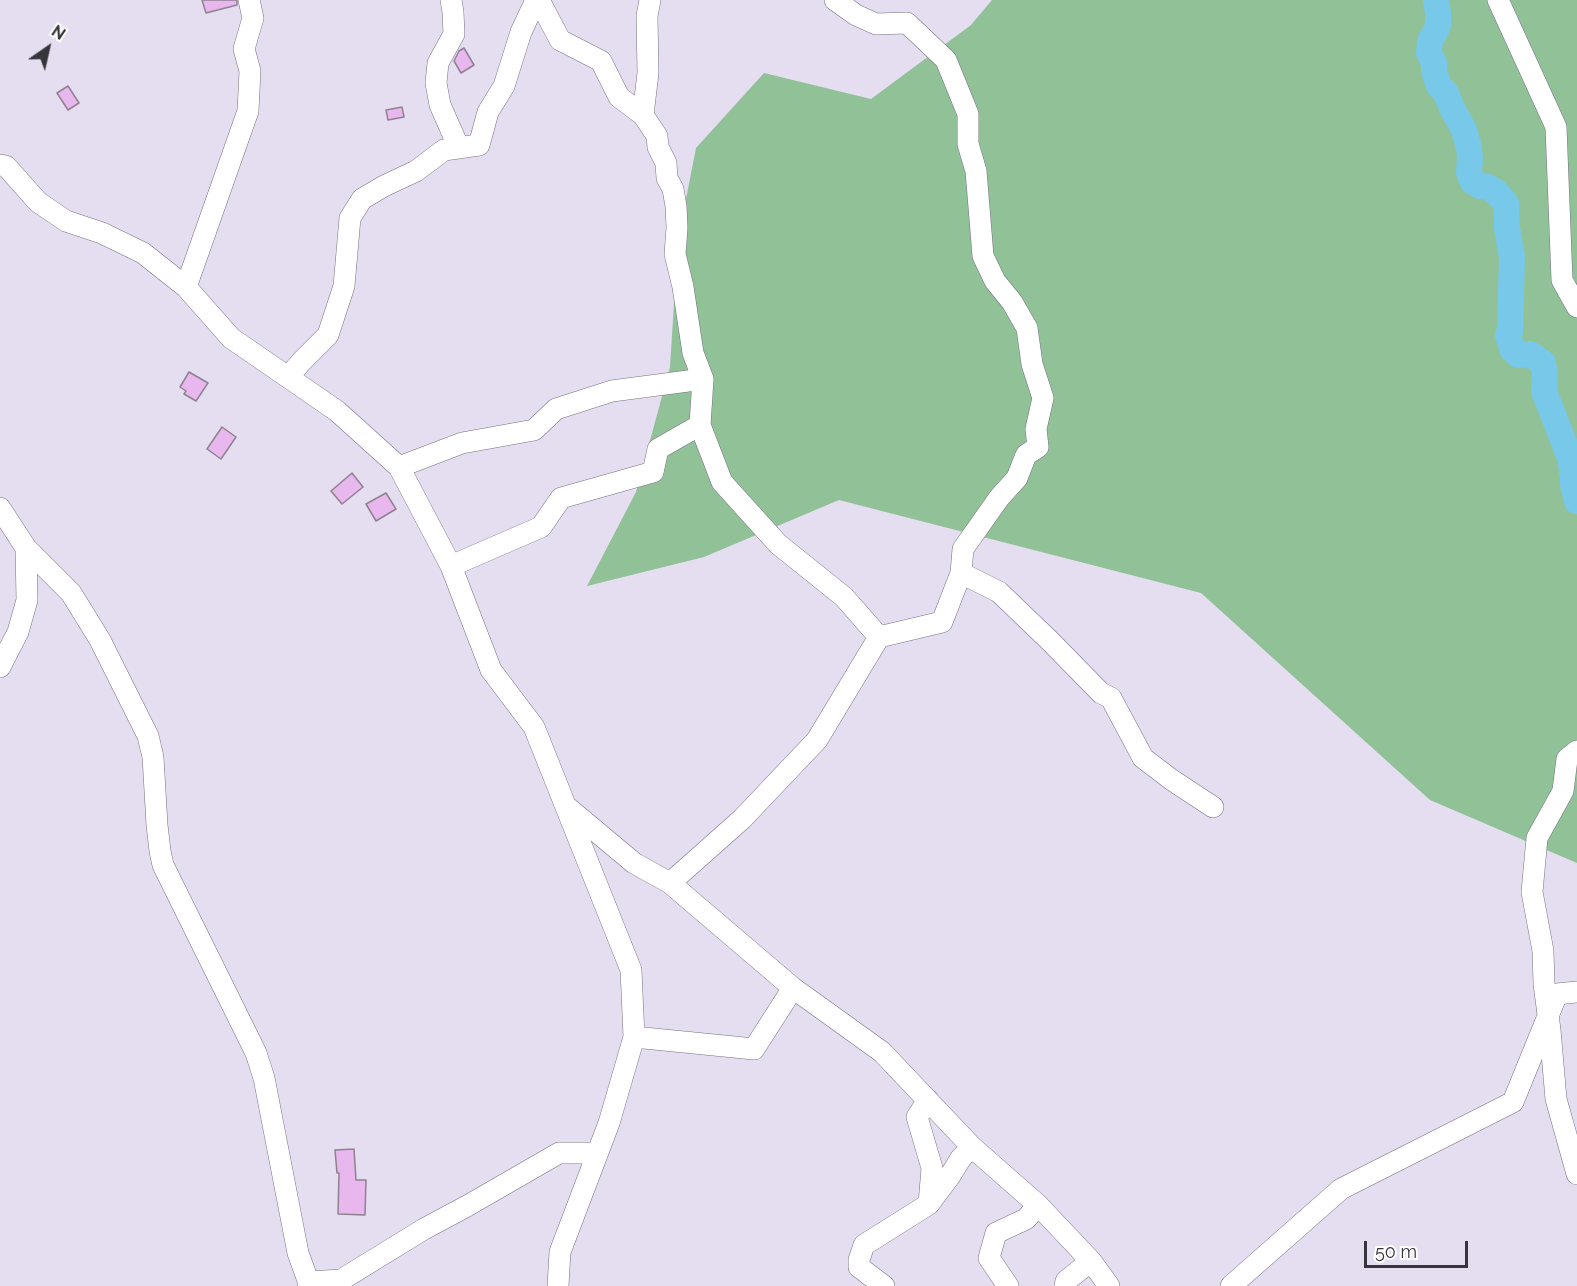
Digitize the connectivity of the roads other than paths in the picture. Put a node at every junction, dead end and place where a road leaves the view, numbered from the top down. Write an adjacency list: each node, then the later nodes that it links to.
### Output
1 (249, 0): 10 (street)
2 (451, 0): 8 (street)
3 (537, 0): 7 (street); 8 (street)
4 (651, 0): 7 (street)
5 (835, 0): 19 (street)
6 (1498, 0): 11 (street)
7 (643, 115): 13 (street)
8 (459, 148): 12 (street)
9 (0, 165): 10 (street)
10 (186, 287): 12 (street)
11 (1577, 307)
12 (288, 377): 15 (street)
13 (703, 379): 14 (street); 15 (street)
14 (700, 424): 18 (street); 20 (street)
15 (399, 467): 18 (street)
16 (0, 508): 17 (street)
17 (26, 548): 21 (street); 37 (street)
18 (451, 566): 23 (street)
19 (961, 573): 20 (street); 24 (street)
20 (879, 637): 25 (street)
21 (0, 667)
22 (1577, 751): 28 (street)
23 (564, 804): 25 (street); 29 (street)
24 (1214, 807)
25 (670, 883): 26 (street)
26 (793, 988): 29 (street); 30 (street)
27 (1577, 992): 28 (street)
28 (1547, 1018): 33 (street); 43 (street)
29 (634, 1037): 32 (street)
30 (928, 1100): 31 (street); 34 (street)
31 (972, 1147): 34 (street); 35 (street)
32 (597, 1153): 37 (street); 38 (street)
33 (1577, 1174)
34 (929, 1204): 39 (street)
35 (1038, 1205): 36 (street); 40 (street)
36 (1091, 1261): 41 (street); 42 (street)
37 (309, 1285)
38 (558, 1286)
39 (884, 1286)
40 (1008, 1286)
41 (1065, 1286)
42 (1109, 1286)
43 (1231, 1286)

